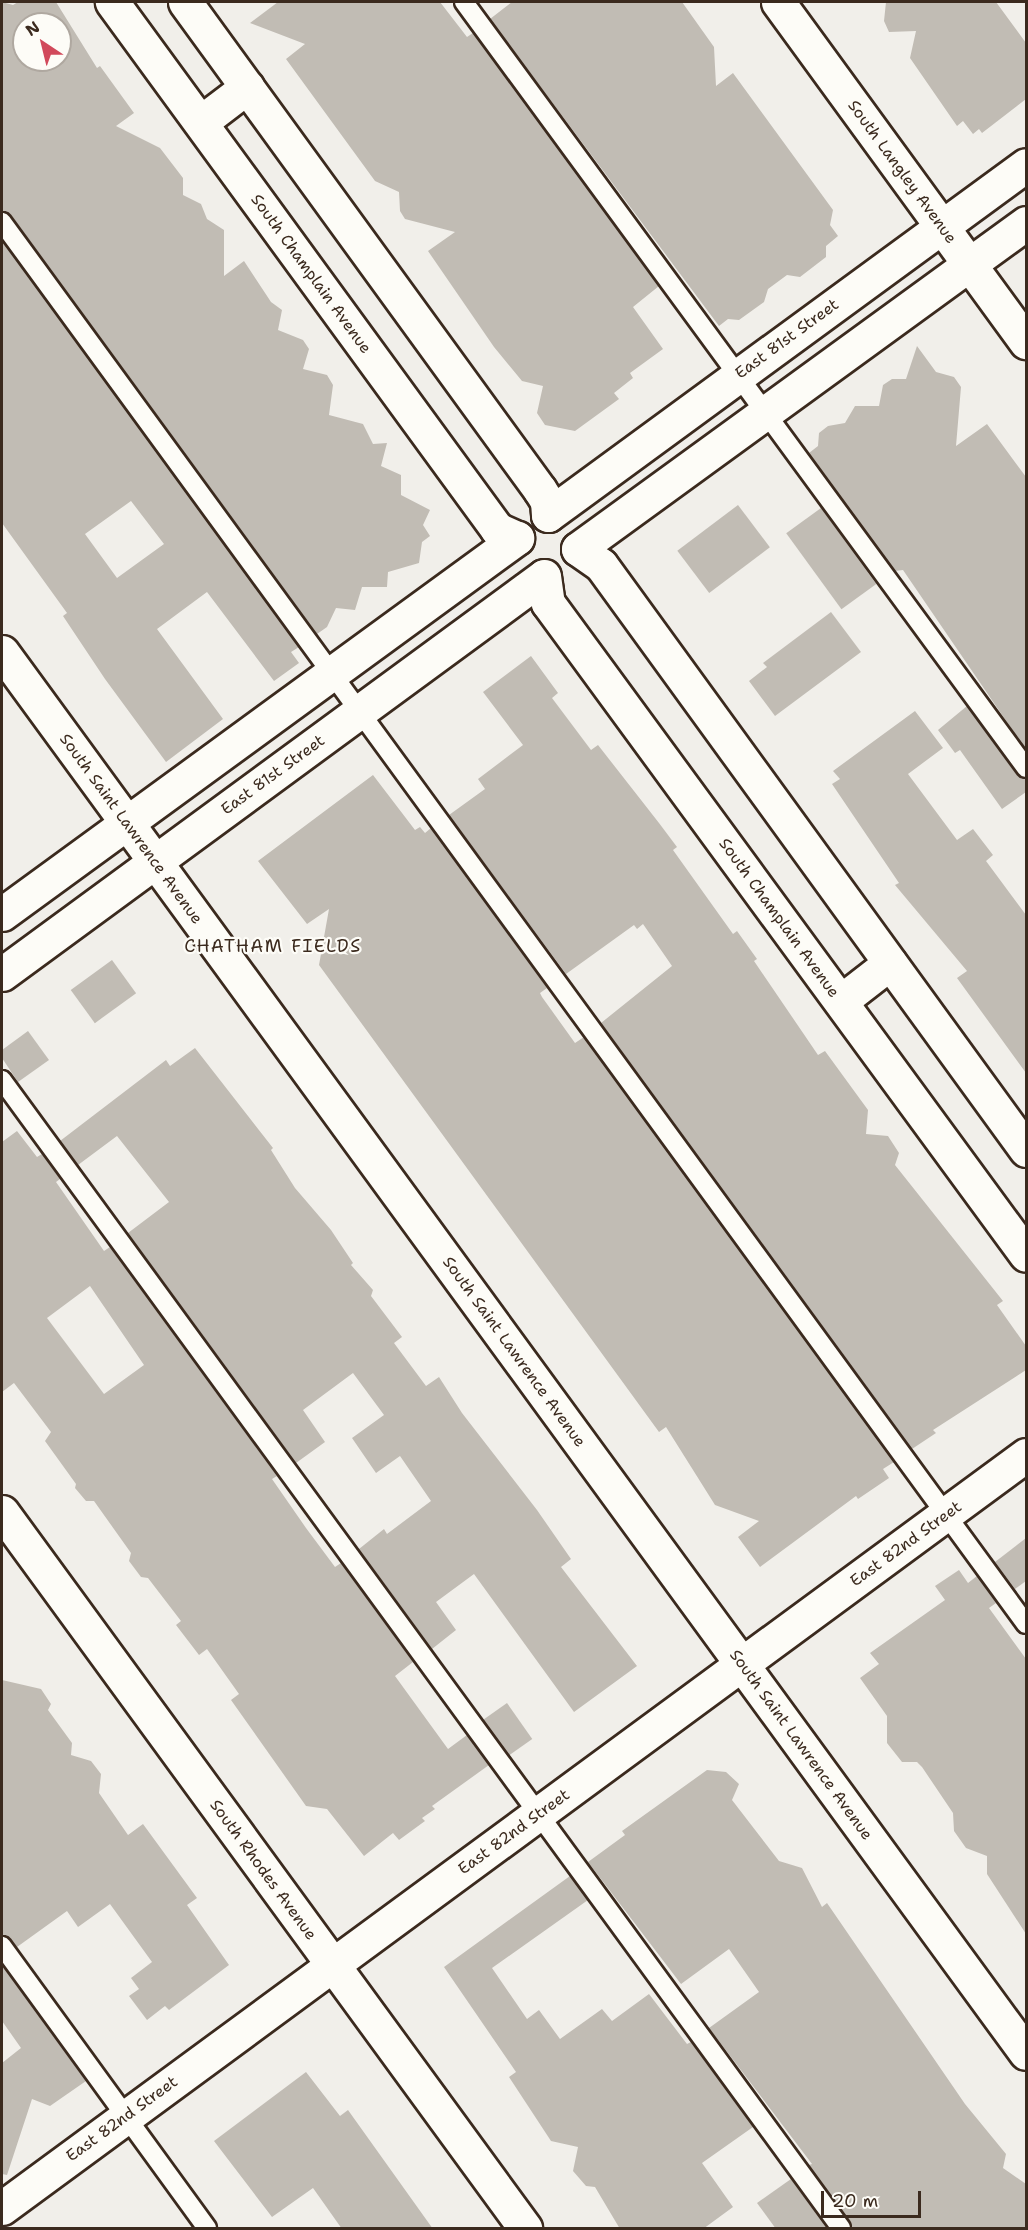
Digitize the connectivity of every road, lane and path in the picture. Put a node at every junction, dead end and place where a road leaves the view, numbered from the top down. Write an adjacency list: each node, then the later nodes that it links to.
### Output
1 (112, 2): 6 (street, South Champlain Avenue)
2 (185, 2): 5 (street)
3 (464, 2): 13 (lane)
4 (778, 2): 10 (street, South Langley Avenue)
5 (247, 87): 6 (street); 15 (street)
6 (201, 122): 16 (street, South Champlain Avenue)
7 (1026, 165): 10 (street, East 81st Street)
8 (2, 222): 20 (lane)
9 (1026, 223): 11 (street)
10 (942, 226): 11 (street, South Langley Avenue); 13 (street, East 81st Street)
11 (970, 265): 12 (street, South Langley Avenue); 14 (street)
12 (1026, 342)
13 (739, 375): 14 (lane); 15 (street, East 81st Street)
14 (768, 413): 17 (street); 22 (lane)
15 (548, 515): 16 (street); 17 (street)
16 (517, 538): 18 (street); 20 (street)
17 (578, 549): 18 (street); 26 (street)
18 (544, 576): 21 (street, East 81st Street); 28 (street, South Champlain Avenue)
19 (2, 652): 23 (street, South Saint Lawrence Avenue)
20 (331, 672): 21 (lane); 23 (street)
21 (359, 712): 24 (street, East 81st Street); 34 (lane)
22 (1026, 768)
23 (126, 823): 24 (street, South Saint Lawrence Avenue); 25 (street)
24 (155, 862): 27 (street, East 81st Street); 36 (street, South Saint Lawrence Avenue)
25 (2, 914)
26 (890, 963): 28 (street); 30 (street)
27 (2, 974)
28 (840, 1001): 31 (street, South Champlain Avenue)
29 (2, 1080): 37 (lane)
30 (1026, 1150)
31 (1026, 1255)
32 (1026, 1455): 34 (street, East 82nd Street)
33 (2, 1512): 39 (street, South Rhodes Avenue)
34 (946, 1514): 35 (lane); 36 (street, East 82nd Street)
35 (1026, 1624)
36 (742, 1664): 37 (street, East 82nd Street); 40 (street, South Saint Lawrence Avenue)
37 (539, 1814): 39 (street, East 82nd Street); 45 (lane)
38 (2, 1946): 41 (lane)
39 (333, 1965): 41 (street, East 82nd Street); 44 (street, South Rhodes Avenue)
40 (1026, 2053)
41 (126, 2117): 42 (street, East 82nd Street); 43 (lane)
42 (2, 2208)
43 (207, 2229)
44 (525, 2229)
45 (841, 2229)

